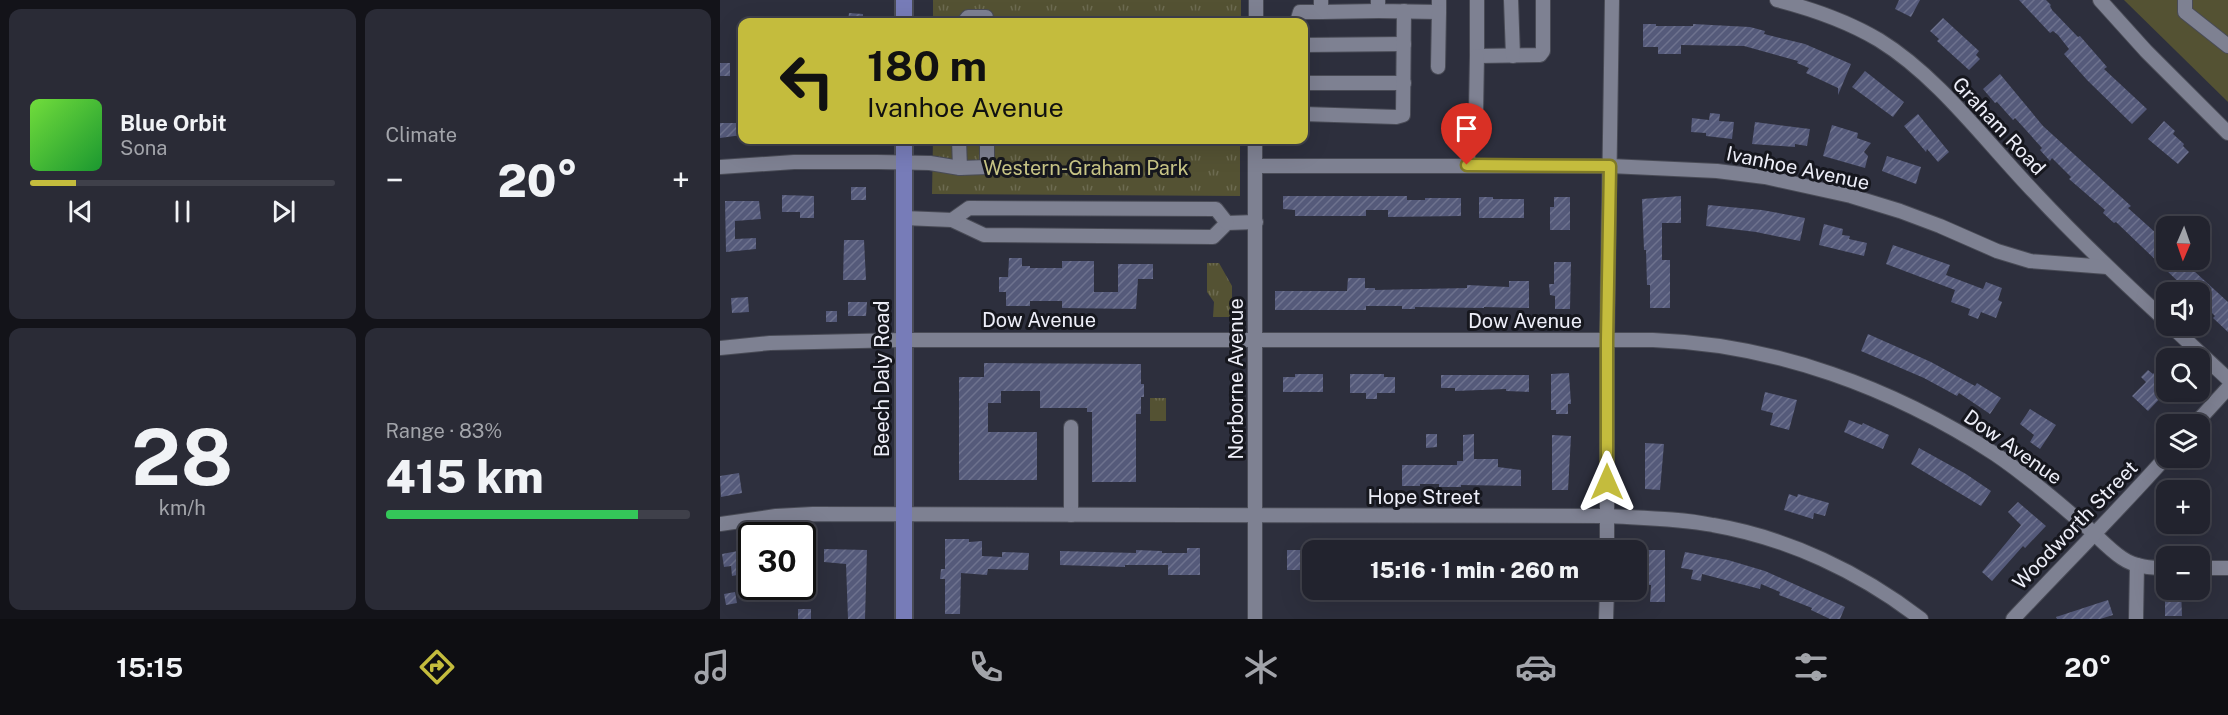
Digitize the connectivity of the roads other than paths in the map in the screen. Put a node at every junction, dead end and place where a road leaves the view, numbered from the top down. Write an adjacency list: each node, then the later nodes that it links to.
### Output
1 (904, 0): 14 (main road)
2 (1256, 0): 17 (street)
3 (1478, 0): 22 (street)
4 (1511, 0): 23 (street)
5 (1543, 0): 23 (street)
6 (1612, 0): 36 (street)
7 (1776, 0): 43 (street, Graham Road)
8 (2100, 0): 28 (street)
9 (2185, 0): 21 (street)
10 (1321, 6): 11 (street); 18 (street)
11 (1378, 6): 13 (street)
12 (1439, 6): 13 (street); 24 (street)
13 (1404, 11): 19 (street)
14 (904, 18)
15 (967, 18): 16 (street)
16 (986, 18)
17 (1256, 18)
18 (1298, 18)
19 (1404, 44): 20 (street); 26 (street)
20 (1308, 45)
21 (2228, 46)
22 (1477, 56): 23 (street); 34 (street)
23 (1512, 56)
24 (1438, 67)
25 (1308, 83): 26 (street)
26 (1404, 83): 27 (street)
27 (1308, 114)
28 (2228, 133)
29 (904, 144): 33 (main road, Beech Daly Road)
30 (959, 144): 38 (street)
31 (987, 144): 38 (street)
32 (1255, 144): 35 (street, Norborne Avenue)
33 (904, 163): 37 (street); 38 (street); 39 (main road, Beech Daly Road)
34 (1467, 165): 35 (street, Ivanhoe Avenue); 36 (street, Ivanhoe Avenue)
35 (1255, 166): 41 (street, Norborne Avenue)
36 (1610, 166): 43 (street, Ivanhoe Avenue); 48 (street)
37 (720, 167)
38 (960, 168)
39 (904, 218): 40 (street); 47 (main road, Beech Daly Road)
40 (952, 220): 42 (street); 42 (street)
41 (1256, 222): 42 (street); 46 (street, Norborne Avenue)
42 (1227, 223)
43 (2107, 267): 44 (street, Graham Road)
44 (2156, 312)
45 (2182, 336): 50 (street)
46 (1256, 339): 47 (street, Dow Avenue); 48 (street, Dow Avenue); 57 (street, Norborne Avenue)
47 (903, 340): 49 (street, Dow Avenue); 55 (main road, Beech Daly Road)
48 (1607, 340): 58 (street); 60 (street, Dow Avenue)
49 (720, 348)
50 (2228, 379)
51 (2228, 388): 52 (street)
52 (2204, 414)
53 (1071, 427): 56 (street)
54 (2156, 468): 60 (street, Woodworth Street)
55 (903, 515): 56 (street, Hope Street); 59 (street, Hope Street); 67 (main road, Beech Daly Road)
56 (1071, 515): 57 (street, Hope Street)
57 (1256, 515): 58 (street, Hope Street); 68 (street, Norborne Avenue)
58 (1607, 516): 61 (street); 70 (street, Hope Street)
59 (720, 524)
60 (2094, 534): 62 (street, Dow Avenue); 71 (street, Woodworth Street)
61 (1607, 540)
62 (2137, 565): 63 (street); 72 (street)
63 (2156, 567)
64 (2210, 568): 65 (street)
65 (2228, 568)
66 (1607, 600): 69 (street)
67 (904, 619)
68 (1255, 619)
69 (1606, 619)
70 (1921, 619)
71 (2013, 619)
72 (2136, 619)

